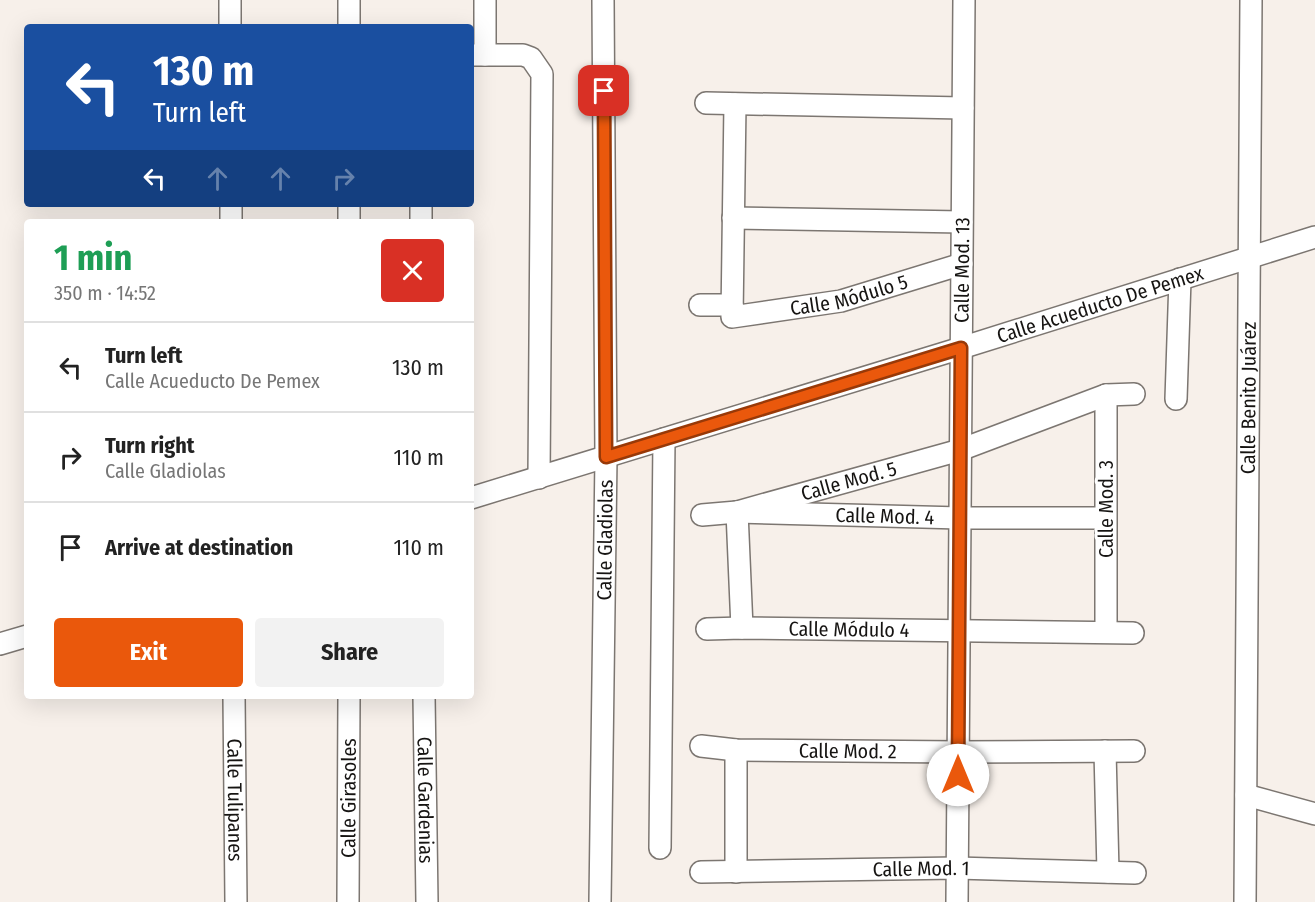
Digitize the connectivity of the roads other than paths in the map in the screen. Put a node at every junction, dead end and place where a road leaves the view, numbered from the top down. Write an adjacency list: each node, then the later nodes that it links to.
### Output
1 (230, 0): 7 (street)
2 (349, 0): 8 (street)
3 (485, 0): 9 (street)
4 (603, 0): 27 (street, Calle Gladiolas)
5 (964, 0): 12 (street, Calle Mod. 13)
6 (1251, 0): 16 (street, Calle Benito Juárez)
7 (230, 24)
8 (349, 24)
9 (478, 55): 28 (street)
10 (706, 103): 11 (street)
11 (735, 104): 12 (street); 13 (street)
12 (963, 108): 14 (street, Calle Mod. 13)
13 (733, 218): 14 (street); 20 (street)
14 (962, 222): 17 (street, Calle Mod. 13)
15 (1315, 237): 16 (street, Calle Acueducto De Pemex)
16 (1248, 258): 18 (street, Calle Acueducto De Pemex); 49 (street, Calle Benito Juárez)
17 (962, 264): 20 (street, Calle Módulo 5); 21 (street, Calle Mod. 13)
18 (1180, 279): 21 (street, Calle Acueducto De Pemex); 24 (street)
19 (700, 305): 20 (street, Calle Módulo 5)
20 (732, 311)
21 (961, 348): 25 (street, Calle Acueducto De Pemex); 26 (street, Calle Mod. 13)
22 (1134, 394): 23 (street)
23 (1106, 395): 26 (street); 33 (street, Calle Mod. 3)
24 (1176, 399)
25 (664, 439): 27 (street, Calle Acueducto De Pemex); 51 (street)
26 (960, 450): 30 (street, Calle Mod. 5); 32 (street, Calle Mod. 13)
27 (606, 457): 28 (street, Calle Acueducto De Pemex); 60 (street, Calle Gladiolas)
28 (539, 478): 29 (street, Calle Acueducto De Pemex)
29 (474, 497)
30 (737, 512): 31 (street); 32 (street, Calle Mod. 4); 34 (street)
31 (702, 515)
32 (960, 518): 33 (street, Calle Mod. 4); 36 (street, Calle Mod. 13)
33 (1106, 518): 37 (street, Calle Mod. 3)
34 (742, 628): 35 (street, Calle Módulo 4); 36 (street, Calle Módulo 4)
35 (707, 629)
36 (959, 631): 37 (street); 48 (street, Calle Mod. 13)
37 (1106, 632): 38 (street)
38 (1133, 633)
39 (24, 637): 40 (street)
40 (0, 644)
41 (234, 699): 57 (street, Calle Tulipanes)
42 (349, 699): 58 (street, Calle Girasoles)
43 (424, 699): 59 (street, Calle Gardenias)
44 (701, 746): 45 (street, Calle Mod. 2)
45 (736, 750): 48 (street, Calle Mod. 2); 54 (street)
46 (1105, 751): 47 (street, Calle Mod. 2); 48 (street, Calle Mod. 2); 55 (street)
47 (1134, 751)
48 (958, 752): 52 (street, Calle Mod. 13)
49 (1246, 795): 50 (street); 62 (street, Calle Benito Juárez)
50 (1315, 814)
51 (660, 848)
52 (957, 868): 54 (street, Calle Mod. 1); 55 (street, Calle Mod. 1); 61 (street, Calle Mod. 13)
53 (701, 872): 54 (street, Calle Mod. 1)
54 (736, 872)
55 (1108, 872): 56 (street, Calle Mod. 1)
56 (1135, 873)
57 (236, 902)
58 (348, 902)
59 (427, 902)
60 (600, 902)
61 (957, 902)
62 (1245, 902)

